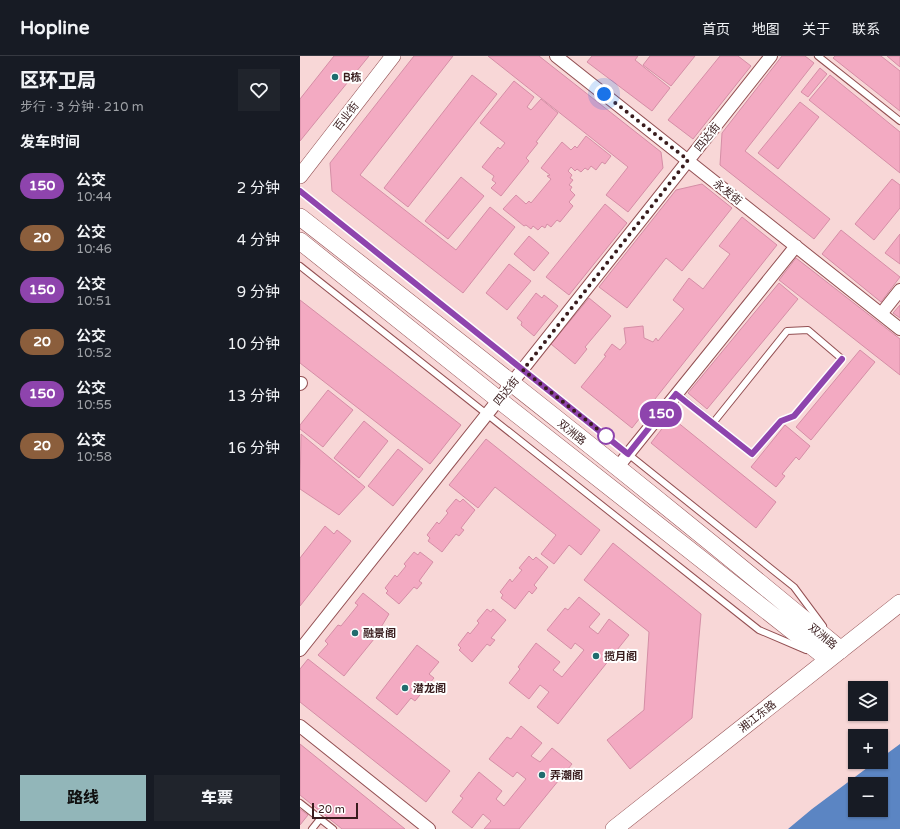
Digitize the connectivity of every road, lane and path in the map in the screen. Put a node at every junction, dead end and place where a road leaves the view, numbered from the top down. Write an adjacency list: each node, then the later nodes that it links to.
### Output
1 (393, 56): 7 (street, 百业街)
2 (556, 56): 6 (street, 永发街)
3 (771, 56): 6 (street, 四达街)
4 (818, 56): 5 (lane)
5 (900, 121)
6 (688, 160): 11 (street, 永发街); 16 (street, 四达街)
7 (300, 176)
8 (300, 191): 16 (lane)
9 (300, 216): 17 (main road, 双洲路)
10 (300, 241): 19 (main road, 双洲路)
11 (796, 246): 14 (street, 永发街); 18 (street)
12 (300, 266): 20 (lane)
13 (900, 290): 14 (street)
14 (881, 314): 15 (street, 永发街)
15 (900, 328)
16 (523, 370): 17 (street, 四达街); 22 (lane)
17 (512, 384): 19 (street, 四达街); 23 (main road, 双洲路)
18 (676, 394): 21 (lane); 22 (street)
19 (499, 400): 20 (street, 四达街); 26 (main road, 双洲路)
20 (488, 414): 25 (street, 四达街); 26 (lane)
21 (713, 423): 21 (lane)
22 (628, 454): 23 (street); 26 (lane)
23 (617, 468): 26 (main road, 双洲路)
24 (900, 603): 26 (main road, 湘江东路)
25 (300, 650)
26 (834, 655): 33 (main road, 湘江东路)
27 (300, 726): 32 (street)
28 (300, 803): 29 (lane)
29 (320, 819): 30 (lane); 31 (lane)
30 (312, 829)
31 (333, 829)
32 (429, 829)
33 (614, 829)

